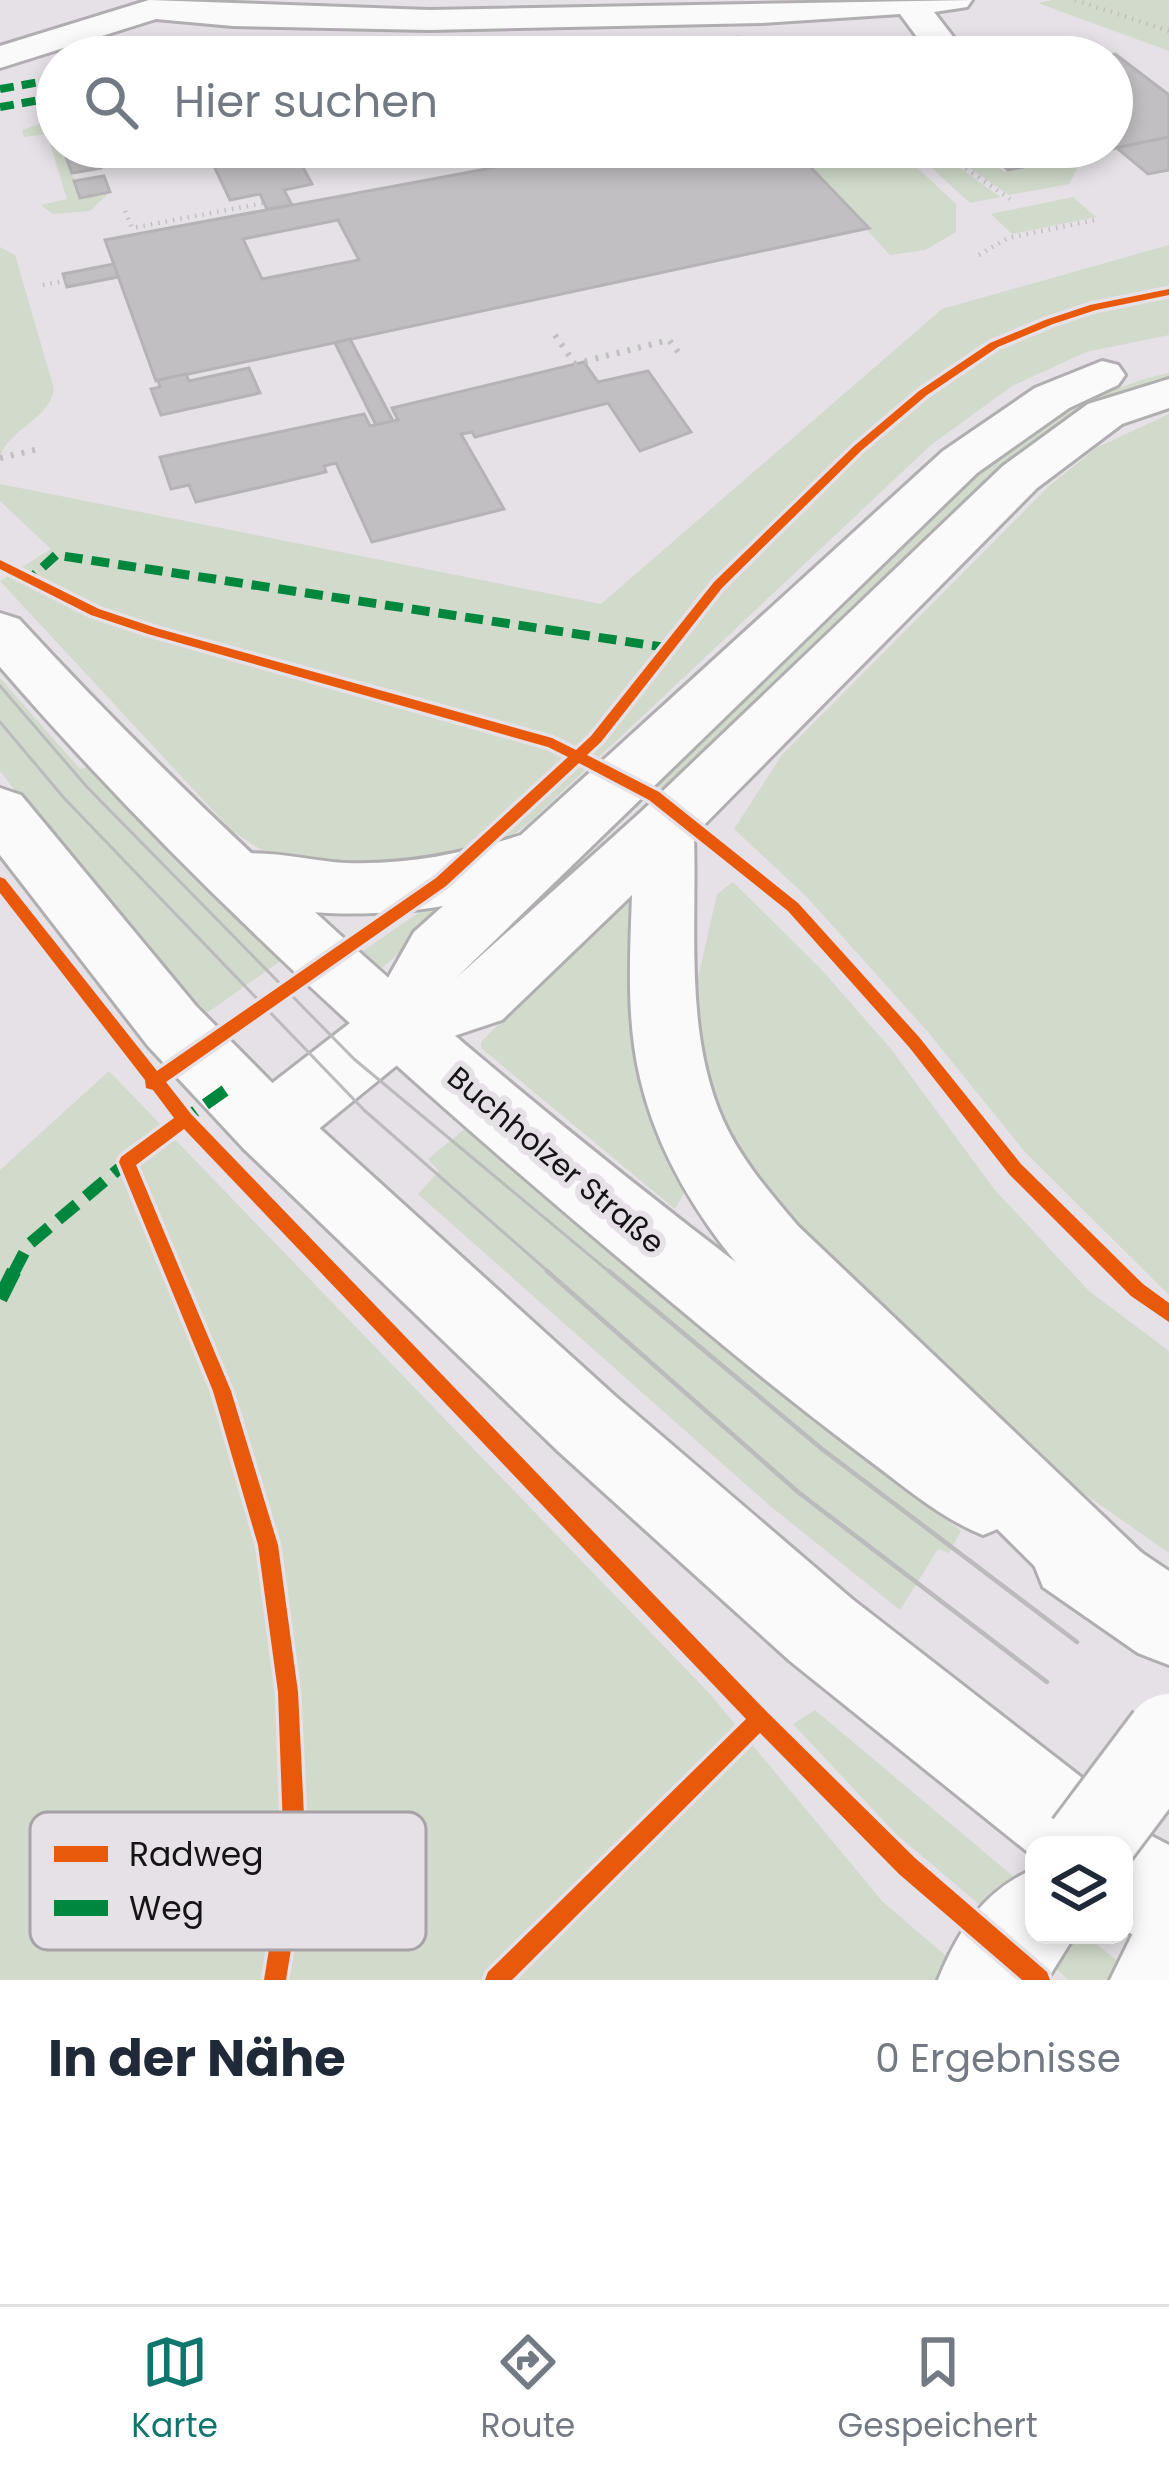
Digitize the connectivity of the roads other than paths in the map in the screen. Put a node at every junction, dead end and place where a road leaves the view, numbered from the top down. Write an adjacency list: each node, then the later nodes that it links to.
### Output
1 (955, 0): 4 (main road)
2 (151, 4): 3 (main road); 5 (main road)
3 (711, 4): 4 (main road)
4 (910, 4): 6 (main road)
5 (60, 36)
6 (928, 36)
7 (36, 44): 8 (main road)
8 (0, 57)
9 (1169, 358): 14 (main road)
10 (1169, 393): 13 (main road)
11 (0, 632): 15 (main road, Buchholzer Straße)
12 (0, 812): 17 (main road)
13 (663, 827): 16 (main road); 18 (main road)
14 (547, 848): 15 (main road); 16 (main road)
15 (238, 876): 16 (main road, Buchholzer Straße)
16 (396, 1026): 17 (main road); 18 (main road, Buchholzer Straße)
17 (269, 1127): 20 (main road)
18 (1142, 1604)
19 (1169, 1737): 21 (main road, bridge)
20 (1079, 1836)
21 (1097, 1836)
22 (1133, 1877): 23 (main road)
23 (1169, 1905)
24 (1025, 1930): 26 (main road)
25 (1169, 1966): 27 (main road)
26 (987, 1980)
27 (1160, 1980)

